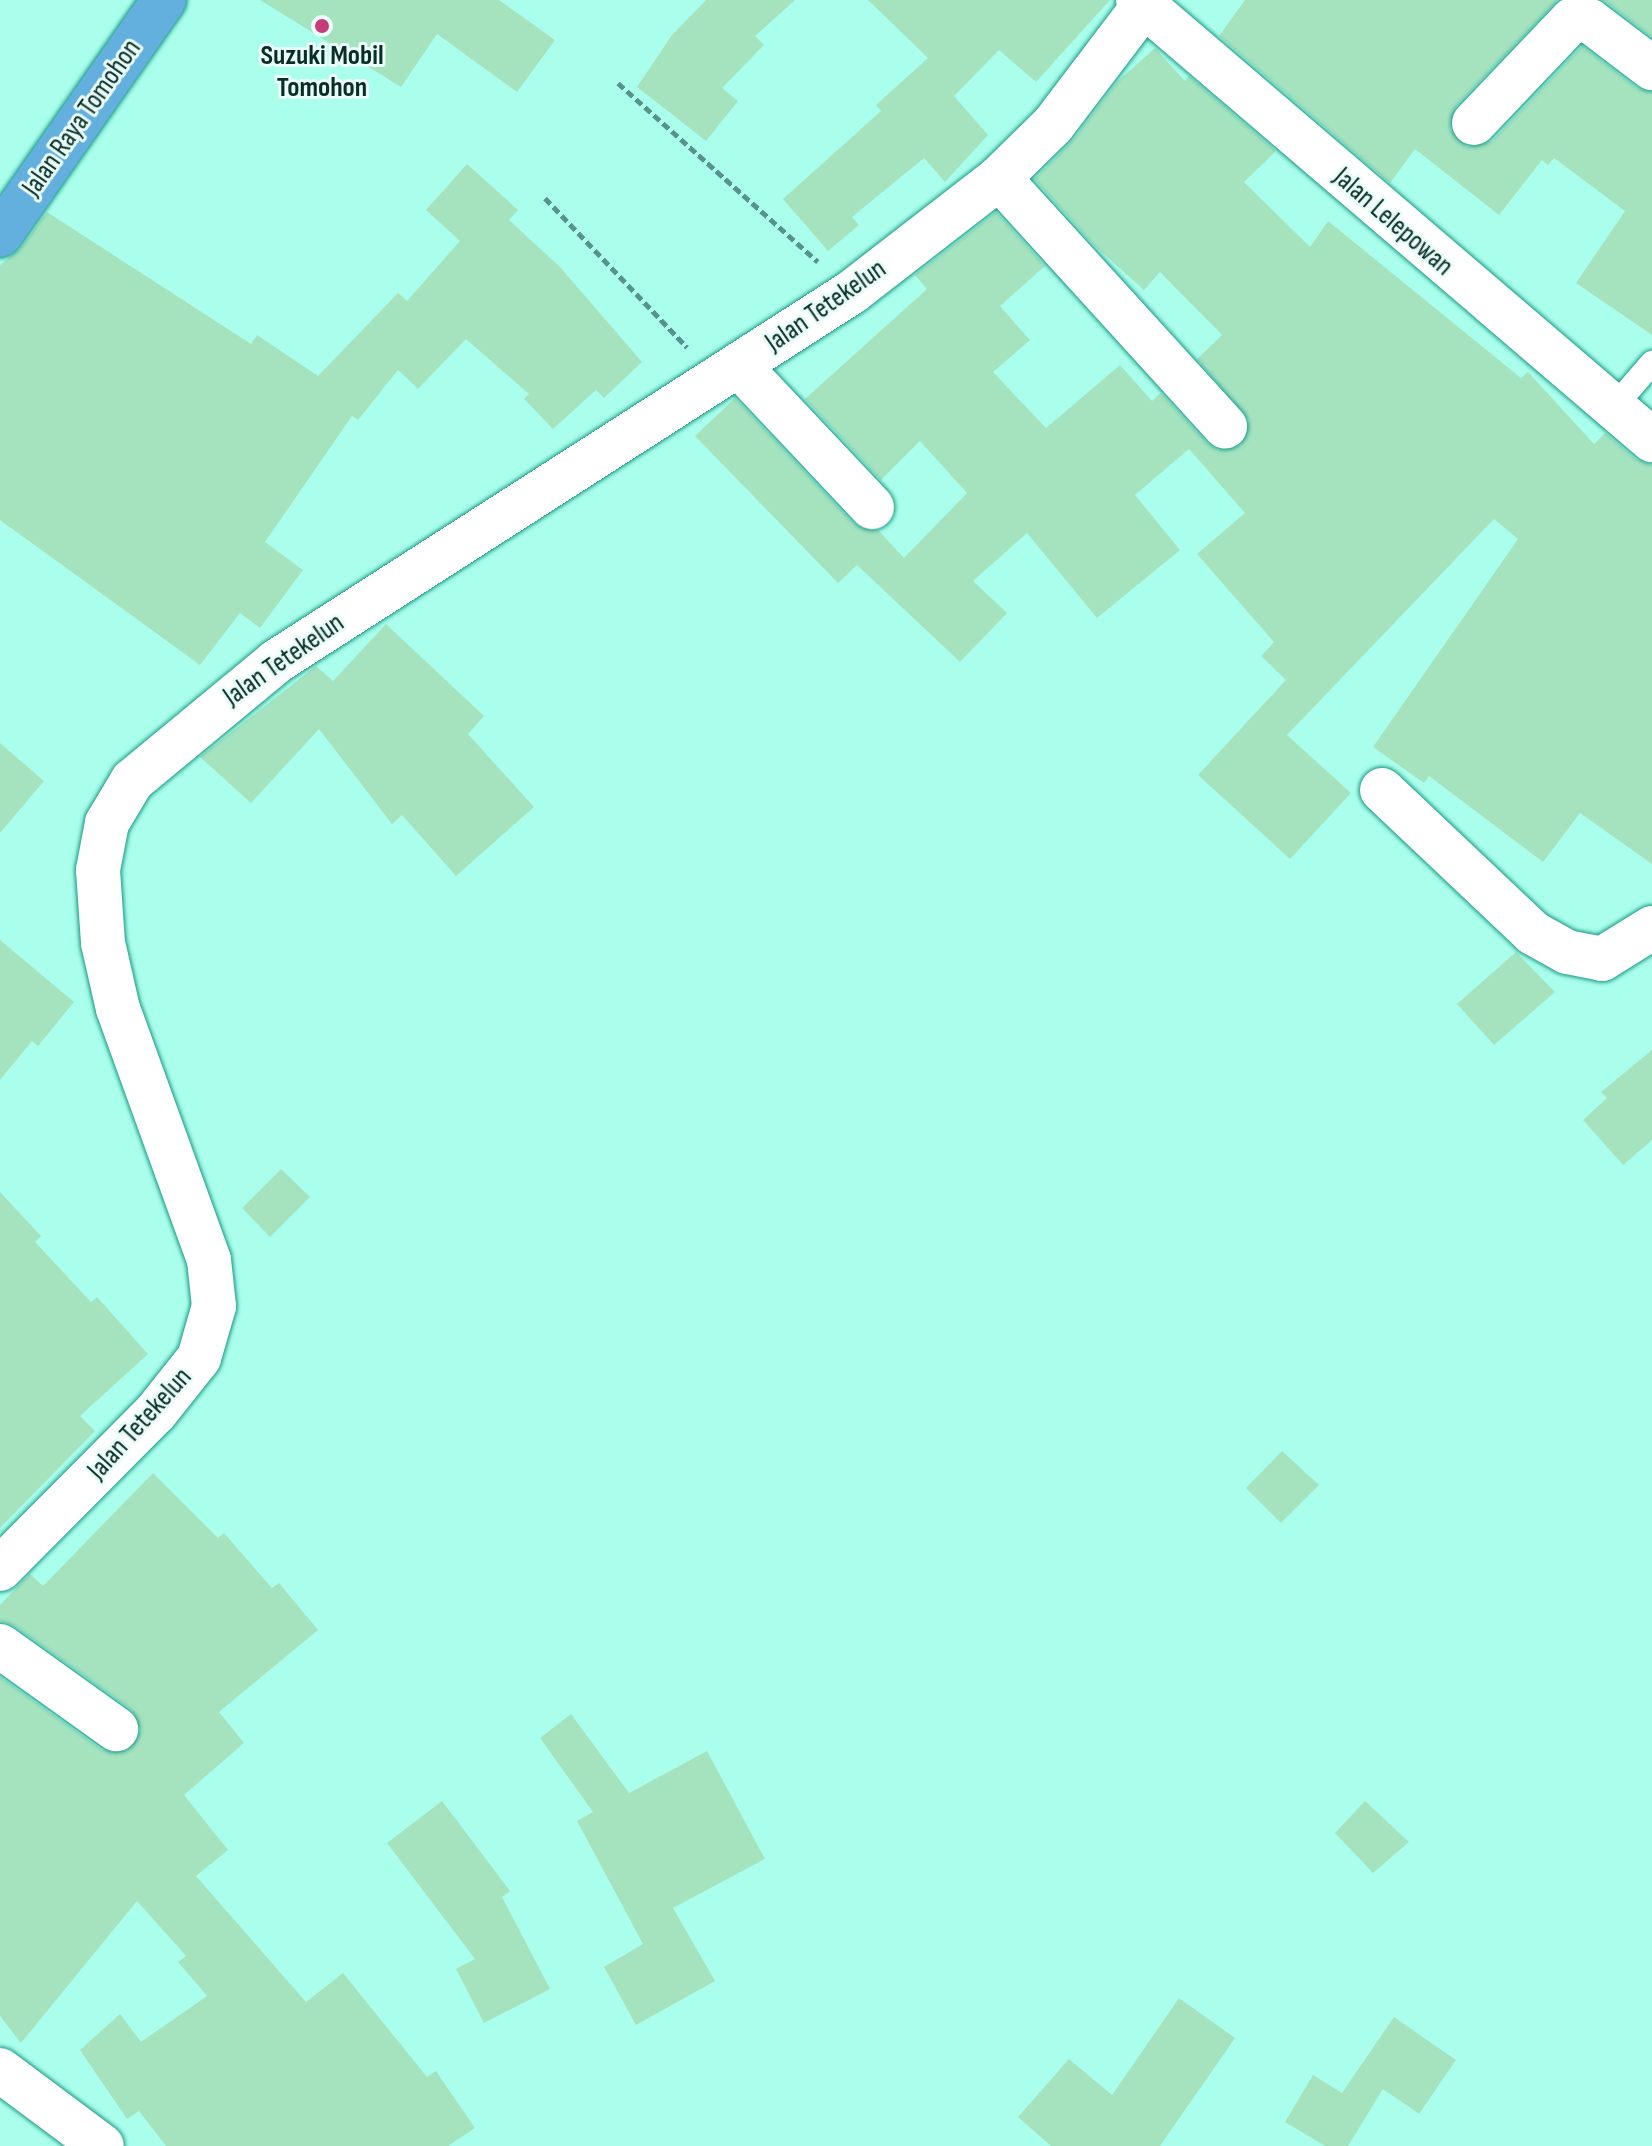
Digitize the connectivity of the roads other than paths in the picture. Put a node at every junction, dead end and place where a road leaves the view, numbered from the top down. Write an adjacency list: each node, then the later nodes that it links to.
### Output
1 (164, 0): 6 (highway, Jalan Raya Tomohon)
2 (1144, 2): 5 (street, Jalan Tetekelun); 9 (street, Jalan Lelepowan)
3 (1652, 68): 4 (street)
4 (1474, 123)
5 (999, 178): 8 (street, Jalan Tetekelun); 10 (street)
6 (0, 235)
7 (1652, 363): 9 (lane)
8 (728, 373): 12 (street); 15 (street, Jalan Tetekelun)
9 (1613, 408): 11 (street, Jalan Lelepowan)
10 (1225, 426)
11 (1652, 440)
12 (872, 507)
13 (1382, 790): 14 (street)
14 (1652, 928)
15 (4, 1557)
16 (0, 1646): 17 (street)
17 (116, 1729)
18 (0, 2070): 19 (street)
19 (102, 2146)

